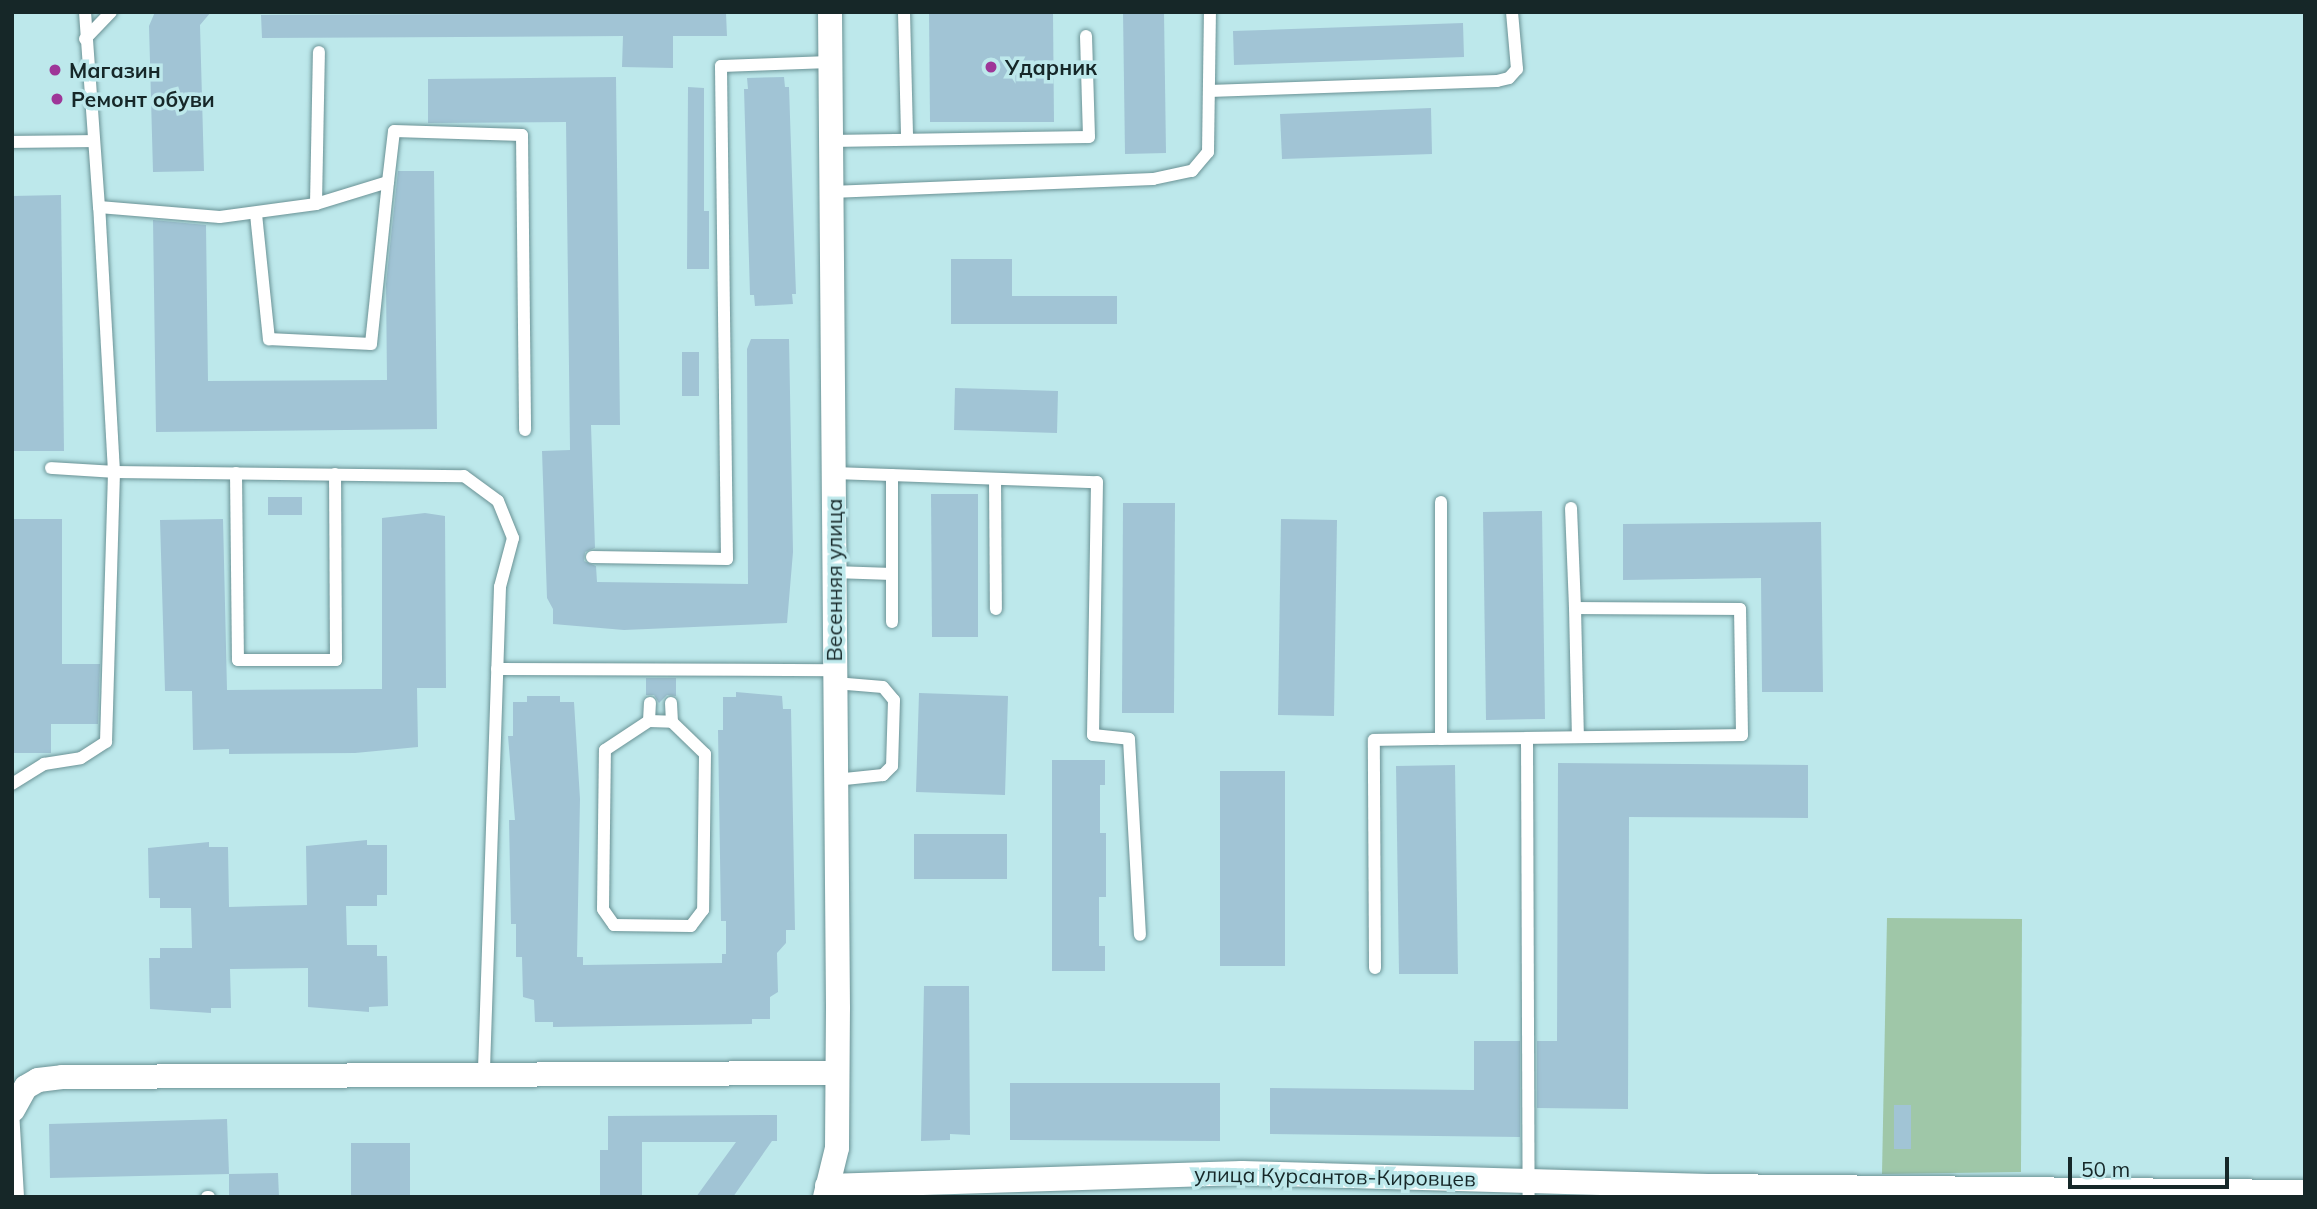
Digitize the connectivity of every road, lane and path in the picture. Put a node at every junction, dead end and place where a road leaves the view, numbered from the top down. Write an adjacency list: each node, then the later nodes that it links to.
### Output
1 (85, 12): 8 (lane)
2 (111, 12): 8 (lane)
3 (830, 12): 10 (street, Весенняя улица)
4 (904, 12): 12 (lane)
5 (1210, 12): 11 (lane)
6 (1512, 12): 11 (lane)
7 (1086, 36): 12 (lane)
8 (85, 39): 13 (lane)
9 (319, 52): 18 (lane)
10 (830, 62): 14 (street, Весенняя улица); 31 (lane)
11 (1209, 92): 17 (lane)
12 (907, 139): 14 (lane)
13 (94, 141): 15 (lane); 19 (lane)
14 (830, 141): 17 (street, Весенняя улица)
15 (12, 142)
16 (388, 181): 18 (lane); 20 (lane); 21 (lane)
17 (831, 192): 25 (street, Весенняя улица)
18 (316, 204): 20 (lane)
19 (99, 207): 20 (lane); 23 (lane)
20 (256, 214)
21 (525, 430)
22 (51, 468): 23 (lane)
23 (114, 472): 24 (lane); 47 (lane)
24 (236, 473): 26 (lane); 26 (lane)
25 (833, 473): 27 (lane); 32 (street, Весенняя улица)
26 (335, 474): 37 (lane)
27 (892, 475): 28 (lane); 33 (lane)
28 (995, 479): 35 (lane); 48 (lane)
29 (1441, 502): 44 (lane)
30 (1571, 508): 34 (lane)
31 (592, 557)
32 (834, 572): 33 (lane); 38 (street, Весенняя улица)
33 (892, 574): 36 (lane)
34 (1575, 608): 43 (lane); 43 (lane)
35 (996, 609)
36 (892, 622)
37 (497, 669): 38 (lane); 51 (lane)
38 (835, 676): 46 (street, Весенняя улица); 46 (lane)
39 (650, 703): 41 (lane)
40 (671, 703): 42 (lane)
41 (649, 721): 42 (lane); 42 (lane)
42 (672, 722)
43 (1578, 736): 45 (lane)
44 (1441, 738): 45 (lane); 49 (lane)
45 (1527, 738): 54 (lane)
46 (835, 780): 50 (street, Весенняя улица)
47 (12, 784)
48 (1140, 935)
49 (1375, 968)
50 (836, 1073): 51 (street); 53 (street, Весенняя улица)
51 (484, 1075): 52 (street)
52 (13, 1110): 58 (lane)
53 (837, 1148): 56 (street, улица Курсантов-Кировцев)
54 (1531, 1188): 55 (street, улица Курсантов-Кировцев); 57 (street, улица Курсантов-Кировцев)
55 (873, 1189): 56 (street, улица Курсантов-Кировцев)
56 (826, 1191)
57 (2305, 1192)
58 (18, 1197)

